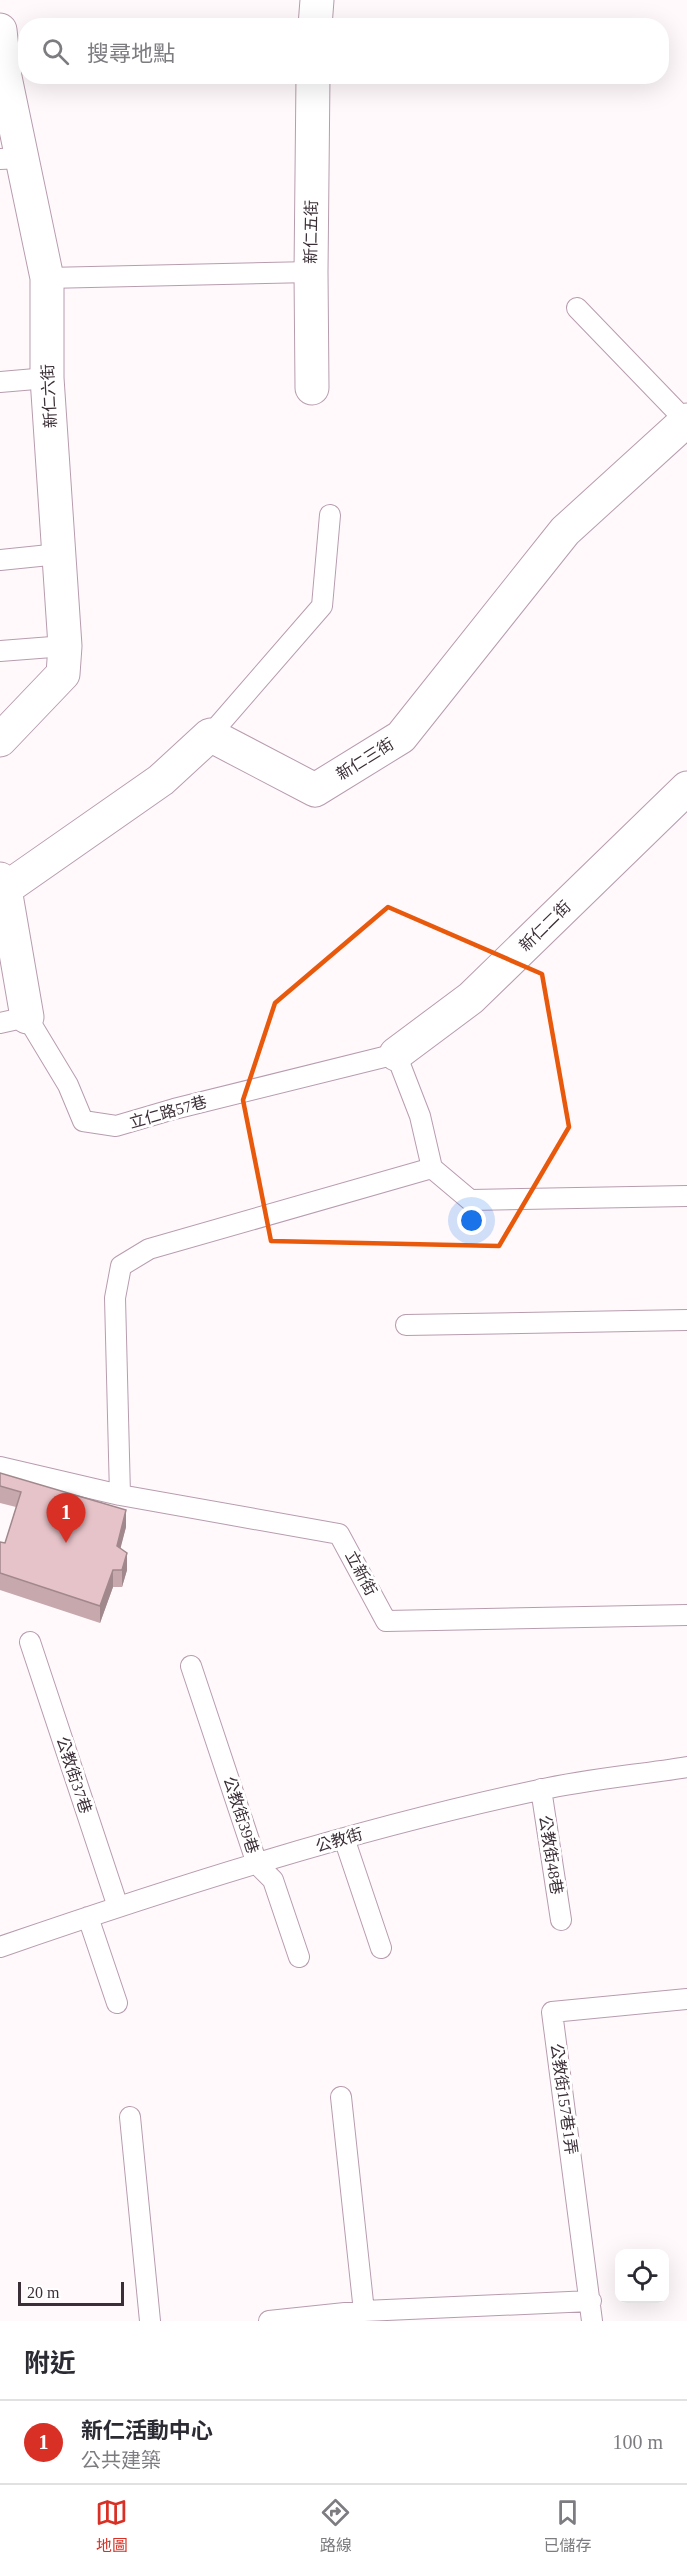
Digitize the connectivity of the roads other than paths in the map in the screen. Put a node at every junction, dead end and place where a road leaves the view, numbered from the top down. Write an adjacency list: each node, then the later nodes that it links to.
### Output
1 (317, 0): 2 (street)
2 (316, 18)
3 (0, 30): 4 (street, 新仁六街)
4 (15, 77): 6 (street, 新仁六街)
5 (313, 84): 7 (street, 新仁五街)
6 (11, 159): 8 (street, 新仁六街)
7 (311, 272): 8 (lane); 12 (street, 新仁五街)
8 (46, 278): 10 (street, 新仁六街)
9 (577, 308): 13 (lane)
10 (46, 378): 11 (lane); 15 (street, 新仁六街)
11 (0, 382)
12 (312, 388)
13 (686, 421): 19 (street, 新仁三街)
14 (330, 515): 19 (lane)
15 (59, 554): 16 (lane); 17 (street, 新仁六街)
16 (0, 560)
17 (65, 646): 18 (lane); 20 (street, 新仁六街)
18 (0, 651)
19 (210, 735): 22 (street)
20 (0, 740)
21 (687, 788): 24 (street, 新仁二街)
22 (3, 884): 23 (street)
23 (14, 1020): 24 (lane, 立仁路57巷)
24 (396, 1054): 25 (lane)
25 (432, 1168): 26 (lane); 30 (lane)
26 (687, 1196)
27 (687, 1320): 28 (lane)
28 (406, 1325)
29 (0, 1467): 30 (lane, 立新街)
30 (120, 1495): 31 (lane, 立新街)
31 (687, 1615)
32 (30, 1642): 38 (lane, 公教街37巷)
33 (191, 1666): 37 (lane, 公教街39巷)
34 (687, 1767): 35 (lane, 公教街)
35 (541, 1789): 36 (lane, 公教街); 40 (lane, 公教街48巷)
36 (344, 1838): 37 (lane, 公教街); 42 (lane)
37 (257, 1864): 38 (lane, 公教街); 43 (lane, 公教街39巷)
38 (118, 1907): 39 (lane, 公教街)
39 (88, 1917): 41 (lane, 公教街); 45 (lane)
40 (561, 1920)
41 (0, 1947)
42 (381, 1948)
43 (299, 1957)
44 (687, 1999): 48 (lane, 公教街157巷1弄)
45 (117, 2003)
46 (341, 2097): 49 (lane)
47 (130, 2117): 50 (lane)
48 (591, 2301): 49 (lane); 52 (lane, 公教街157巷1弄)
49 (365, 2316): 51 (lane)
50 (150, 2321)
51 (269, 2321)
52 (592, 2321)

